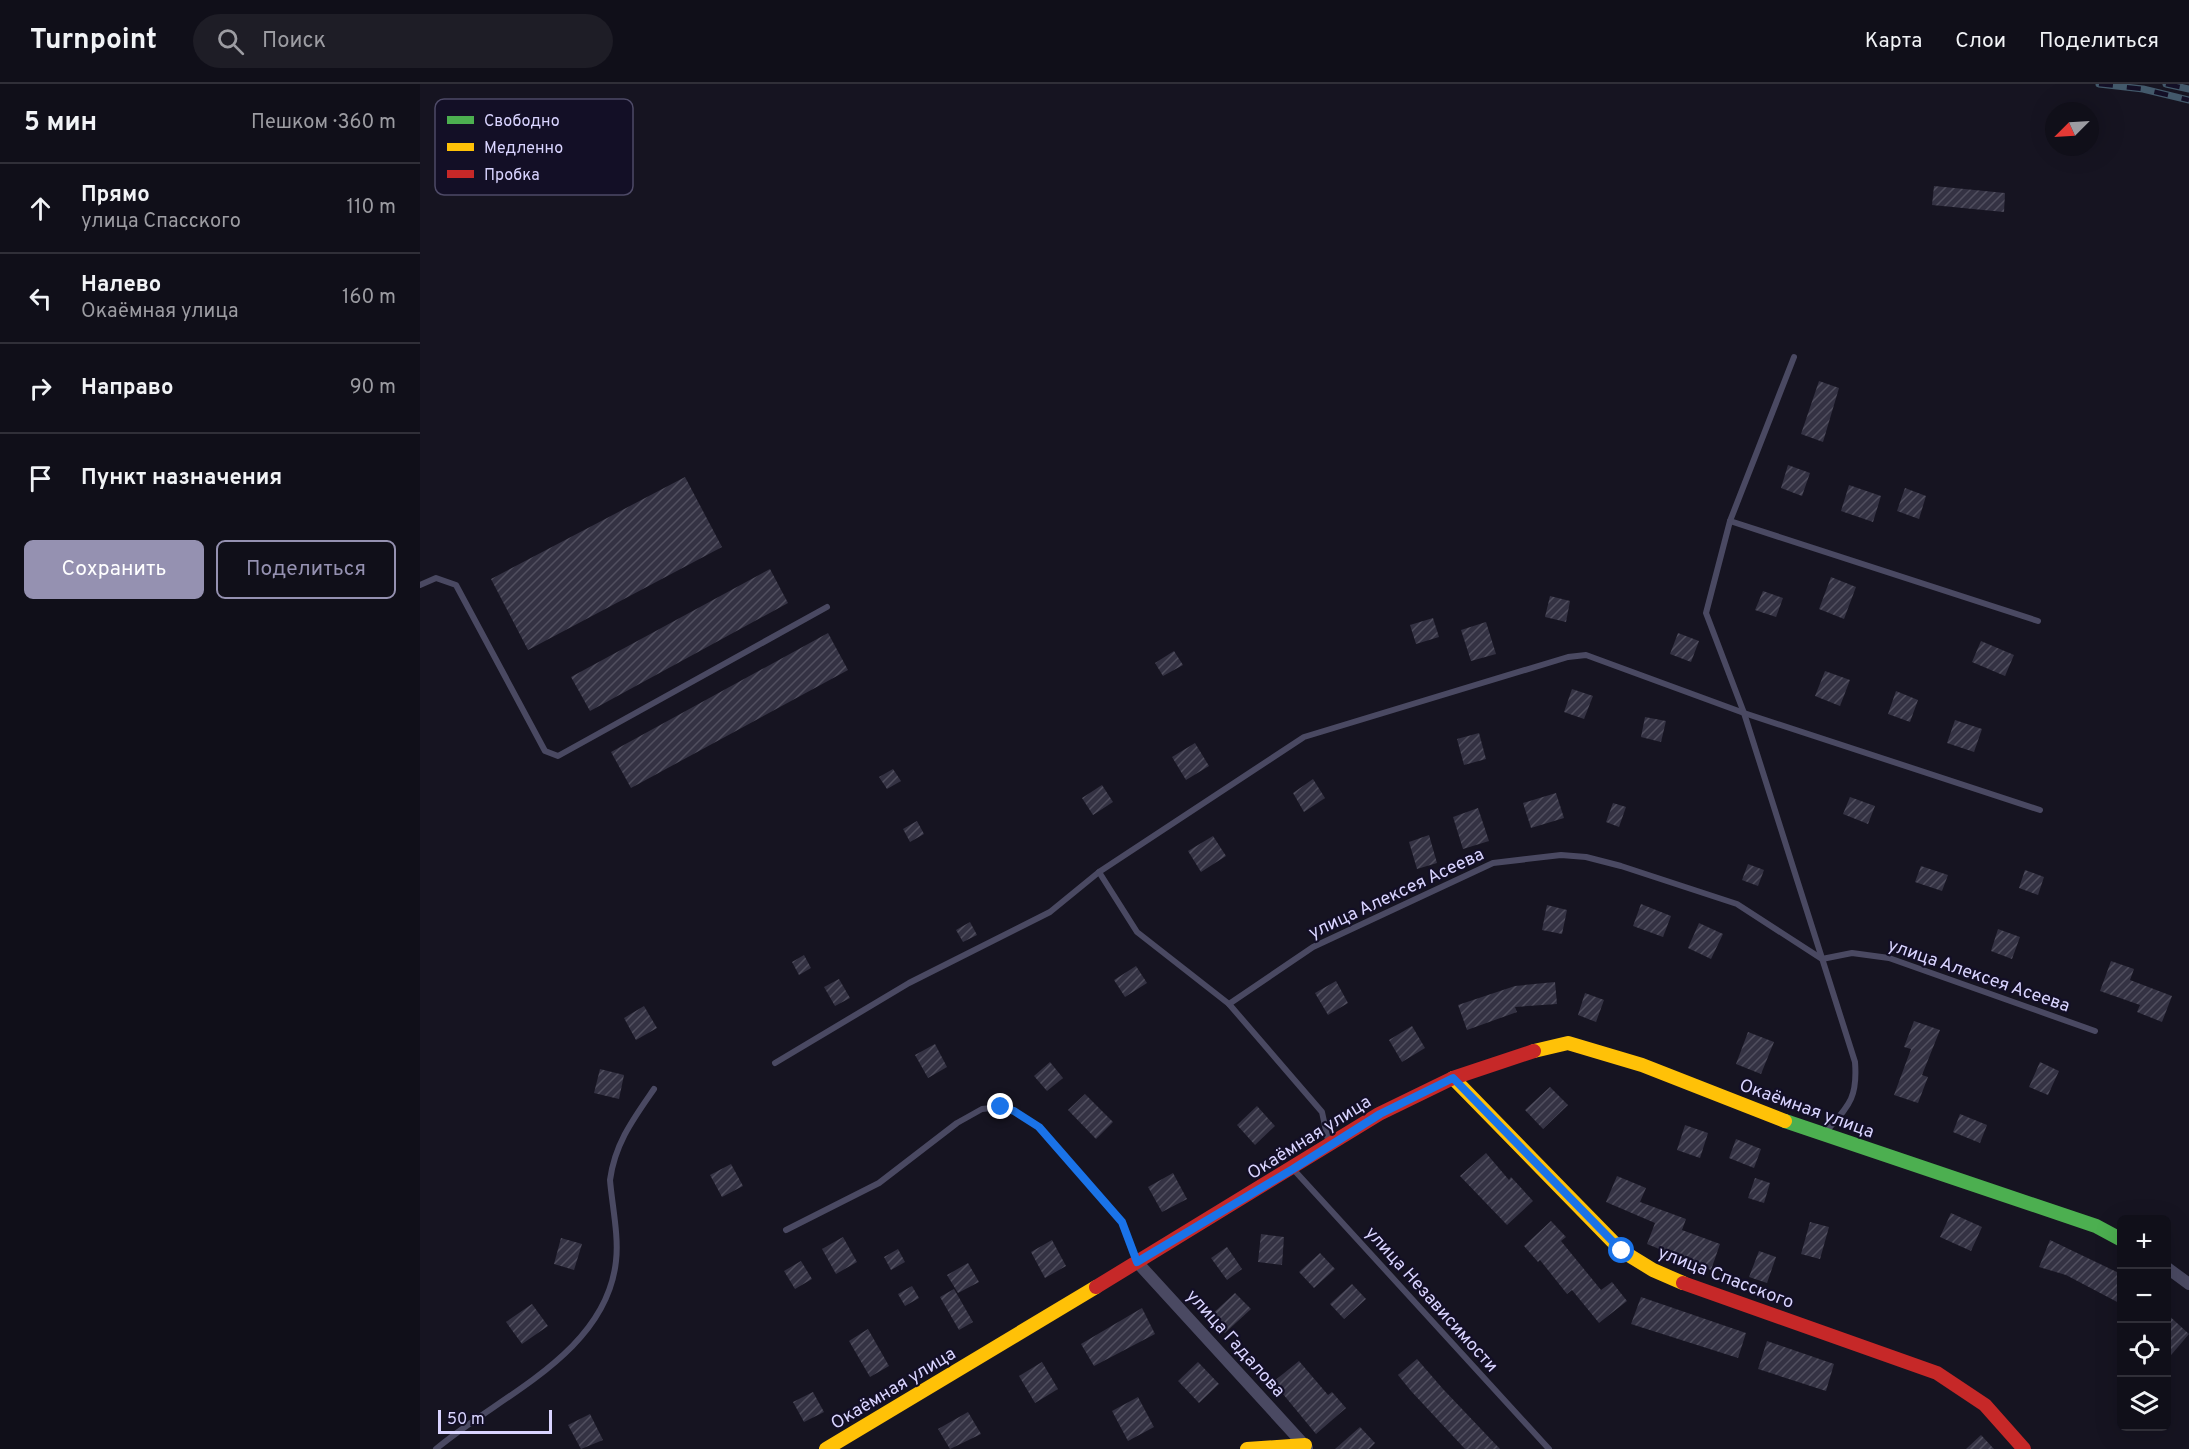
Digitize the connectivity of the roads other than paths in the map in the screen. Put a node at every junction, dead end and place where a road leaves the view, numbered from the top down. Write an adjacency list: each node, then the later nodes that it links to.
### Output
1 (1794, 357): 2 (lane)
2 (1730, 521): 5 (lane); 6 (lane)
3 (420, 585): 4 (lane)
4 (827, 607)
5 (2038, 621)
6 (1744, 713): 7 (lane); 8 (lane); 9 (lane)
7 (2040, 810)
8 (1099, 872): 10 (lane); 12 (lane)
9 (1822, 959): 10 (lane, улица Алексея Асеева); 11 (lane, улица Алексея Асеева); 15 (lane)
10 (1229, 1004): 16 (lane)
11 (2095, 1031)
12 (775, 1063)
13 (1453, 1078): 15 (street, Окаёмная улица); 16 (street, Окаёмная улица); 28 (street, улица Спасского)
14 (654, 1089): 24 (lane)
15 (1823, 1136): 19 (street, Окаёмная улица)
16 (1330, 1147): 17 (street, Окаёмная улица)
17 (1293, 1169): 20 (street, Окаёмная улица); 27 (lane, улица Независимости)
18 (786, 1230): 20 (lane)
19 (2117, 1238)
20 (1137, 1262): 23 (street, улица Гадалова); 25 (street, Окаёмная улица)
21 (2169, 1269): 22 (street)
22 (2189, 1284)
23 (1306, 1447): 26 (street)
24 (435, 1449)
25 (826, 1449)
26 (1247, 1449)
27 (1548, 1449)
28 (2024, 1449)

